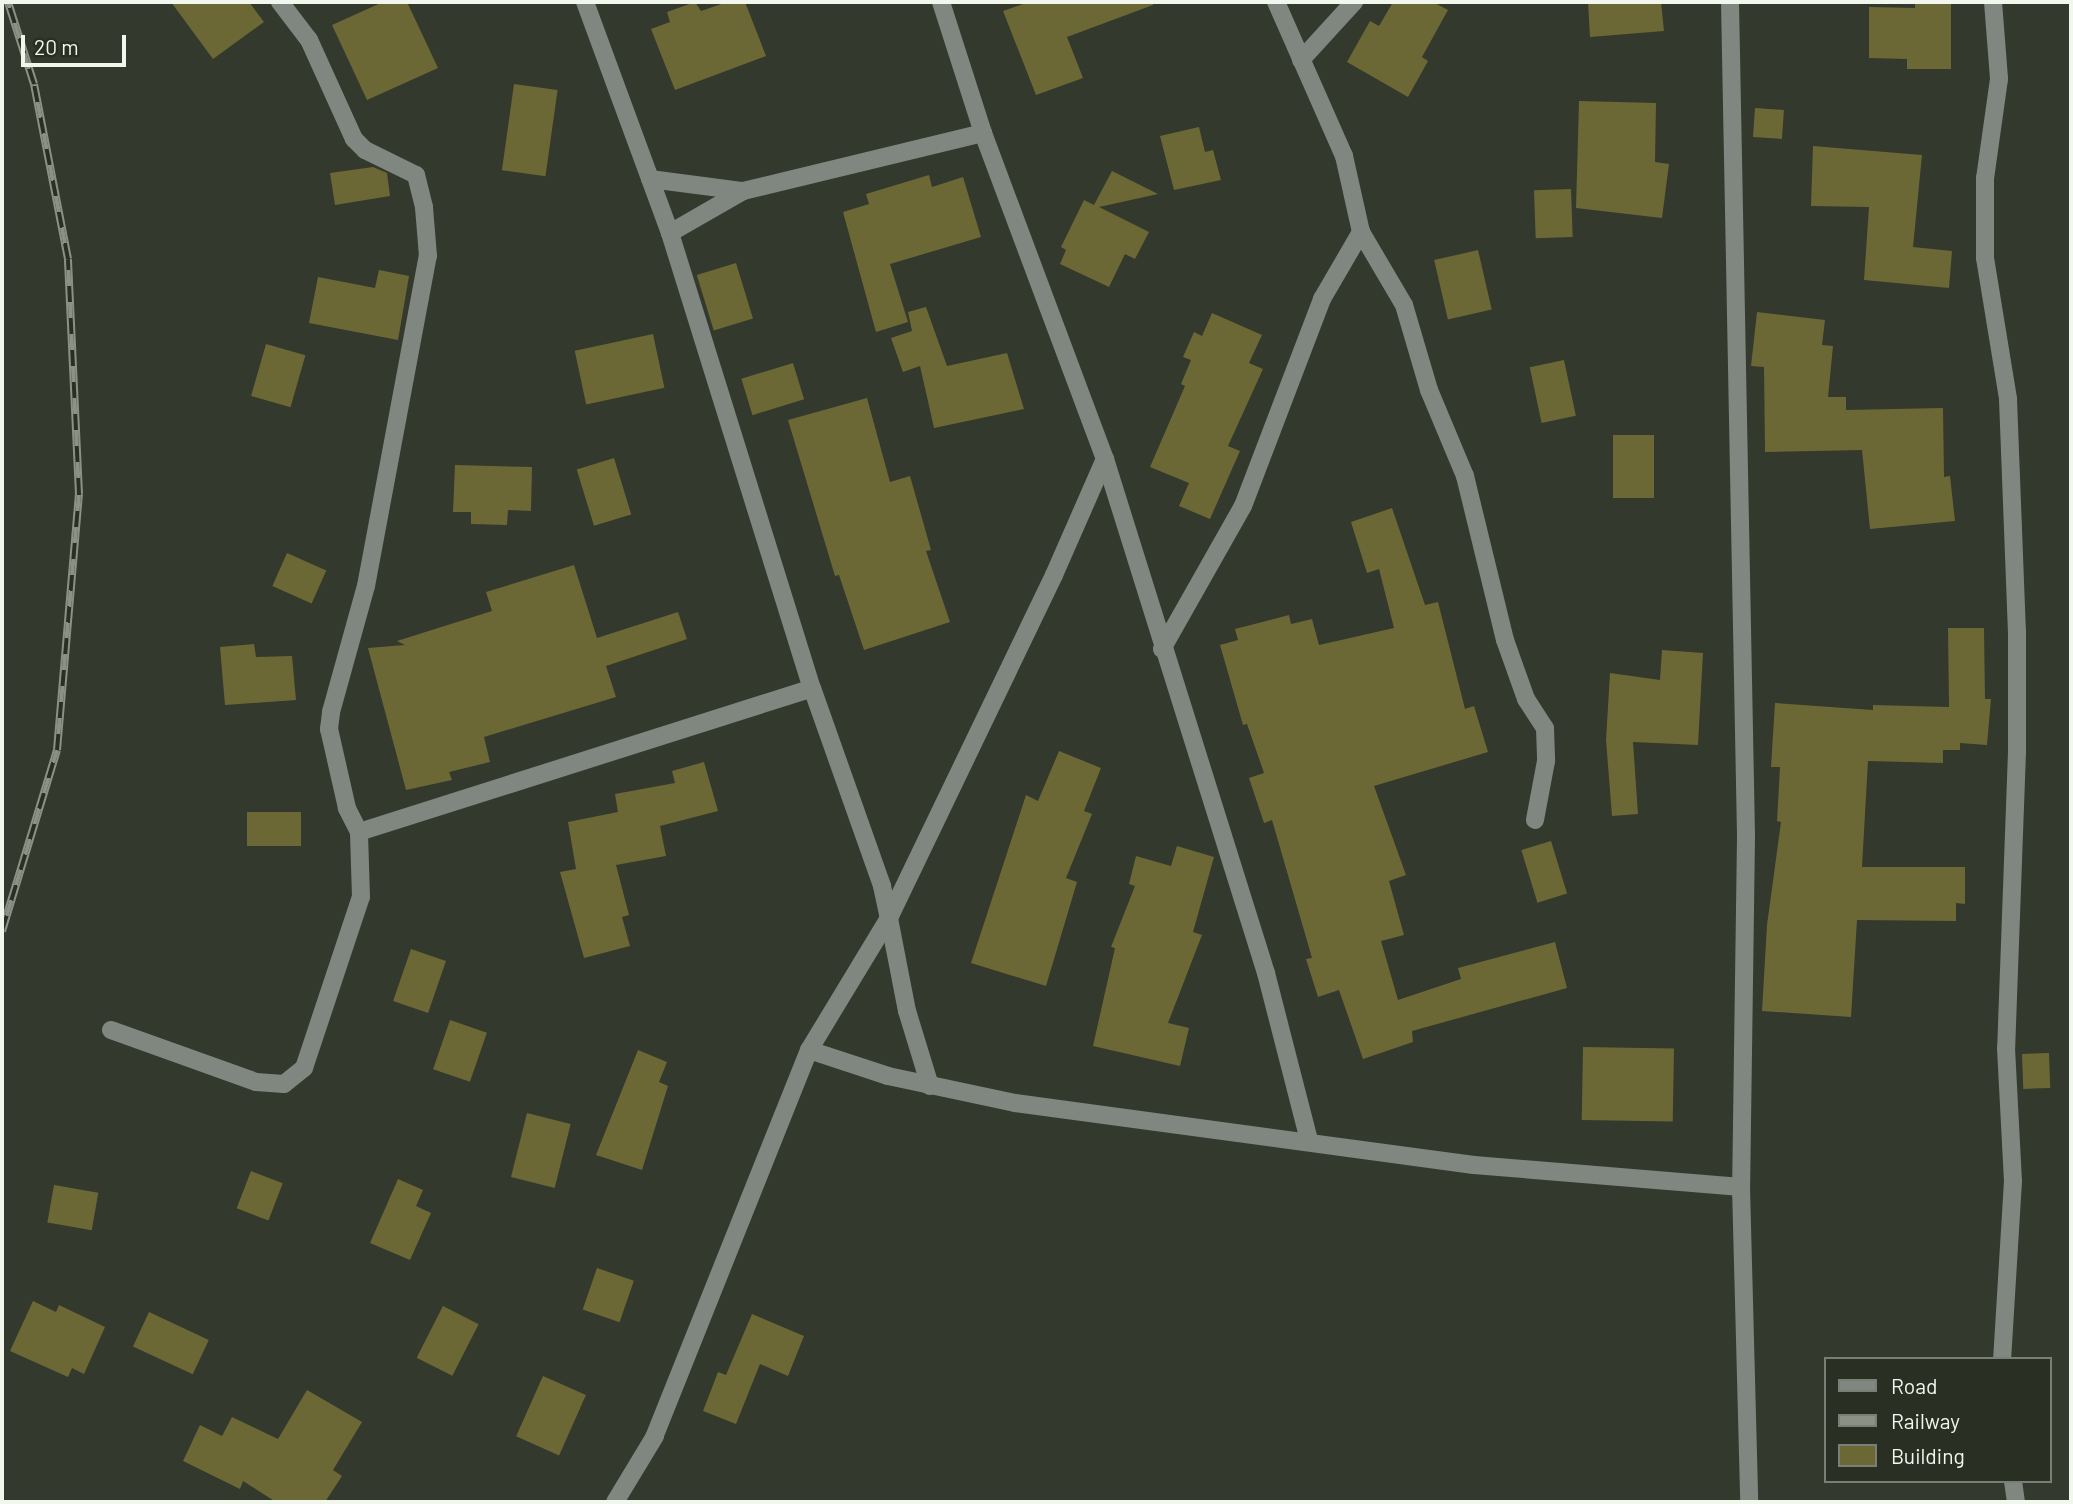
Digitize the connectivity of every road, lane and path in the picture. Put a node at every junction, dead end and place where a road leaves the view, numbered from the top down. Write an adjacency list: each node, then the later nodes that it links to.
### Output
1 (281, 2): 18 (street)
2 (585, 2): 10 (street)
3 (941, 2): 9 (street)
4 (1276, 2): 8 (street)
5 (1354, 2): 8 (street)
6 (1730, 2): 24 (street)
7 (1993, 2): 25 (street)
8 (1301, 60): 12 (street)
9 (983, 133): 11 (street); 14 (street)
10 (650, 179): 11 (street); 13 (street)
11 (743, 191): 13 (street)
12 (1361, 232): 15 (street); 17 (street)
13 (670, 233): 16 (street)
14 (1105, 459): 15 (street); 19 (street)
15 (1162, 649): 23 (street)
16 (812, 688): 18 (street); 19 (street)
17 (1535, 820)
18 (359, 832): 20 (street)
19 (889, 918): 21 (street); 22 (street)
20 (111, 1030)
21 (809, 1050): 22 (street); 27 (street)
22 (930, 1086): 23 (street)
23 (1309, 1140): 24 (street)
24 (1741, 1187): 28 (street)
25 (2001, 1357)
26 (2013, 1483): 29 (street)
27 (615, 1502)
28 (1749, 1502)
29 (2016, 1502)

